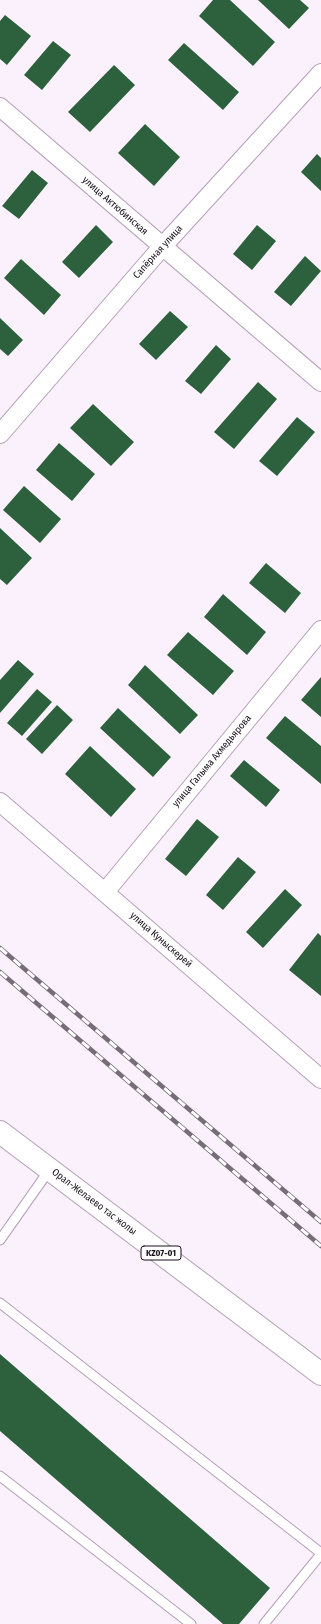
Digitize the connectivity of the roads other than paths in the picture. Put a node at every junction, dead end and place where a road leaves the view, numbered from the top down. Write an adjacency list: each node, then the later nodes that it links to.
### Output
1 (321, 73): 3 (street, Сапёрная улица)
2 (0, 107): 3 (street, улица Актюбинская)
3 (162, 246): 4 (street, улица Актюбинская); 5 (street, Сапёрная улица)
4 (321, 382)
5 (0, 434)
6 (321, 630): 8 (street, улица Галыма Ахмедьярова)
7 (0, 802): 8 (street, улица Куныскерей)
8 (104, 892): 9 (street, улица Куныскерей)
9 (321, 1079)
10 (0, 1132): 11 (main road, Орал-Желаево тас жолы / KZ07-01)
11 (50, 1169): 12 (lane); 14 (main road, Орал-Желаево тас жолы / KZ07-01)
12 (0, 1240)
13 (0, 1303): 16 (lane)
14 (321, 1374)
15 (0, 1476): 17 (lane)
16 (321, 1553): 18 (lane)
17 (191, 1624)
18 (264, 1624)

